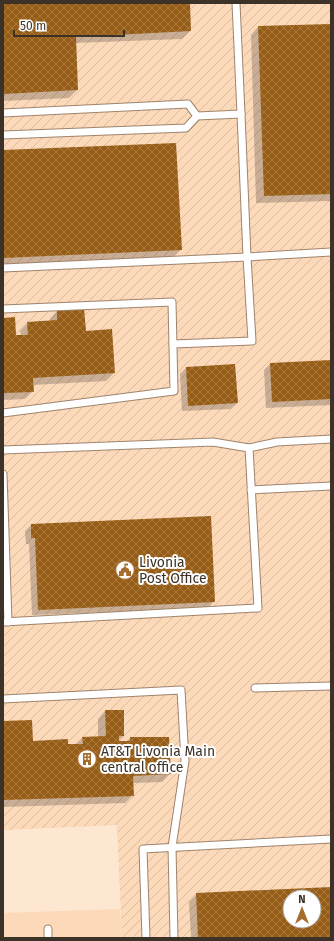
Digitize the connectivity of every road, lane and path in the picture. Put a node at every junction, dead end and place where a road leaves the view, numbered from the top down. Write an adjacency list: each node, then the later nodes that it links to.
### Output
1 (236, 3): 3 (lane)
2 (3, 113): 4 (lane)
3 (241, 114): 4 (lane); 7 (lane)
4 (197, 116): 5 (lane)
5 (3, 135)
6 (331, 252): 7 (lane)
7 (247, 256): 8 (lane); 10 (lane)
8 (3, 268)
9 (3, 309): 10 (lane)
10 (173, 344): 11 (lane)
11 (3, 413)
12 (331, 439): 13 (lane)
13 (249, 448): 14 (lane); 17 (lane)
14 (3, 450)
15 (3, 474): 18 (lane)
16 (331, 486): 17 (lane)
17 (251, 490): 19 (lane)
18 (4, 510): 19 (lane)
19 (6, 622)
20 (331, 686): 21 (lane)
21 (255, 688)
22 (3, 699): 24 (lane)
23 (331, 839): 24 (lane)
24 (172, 847): 27 (lane); 28 (lane)
25 (48, 929): 26 (lane)
26 (48, 938)
27 (146, 938)
28 (174, 938)

